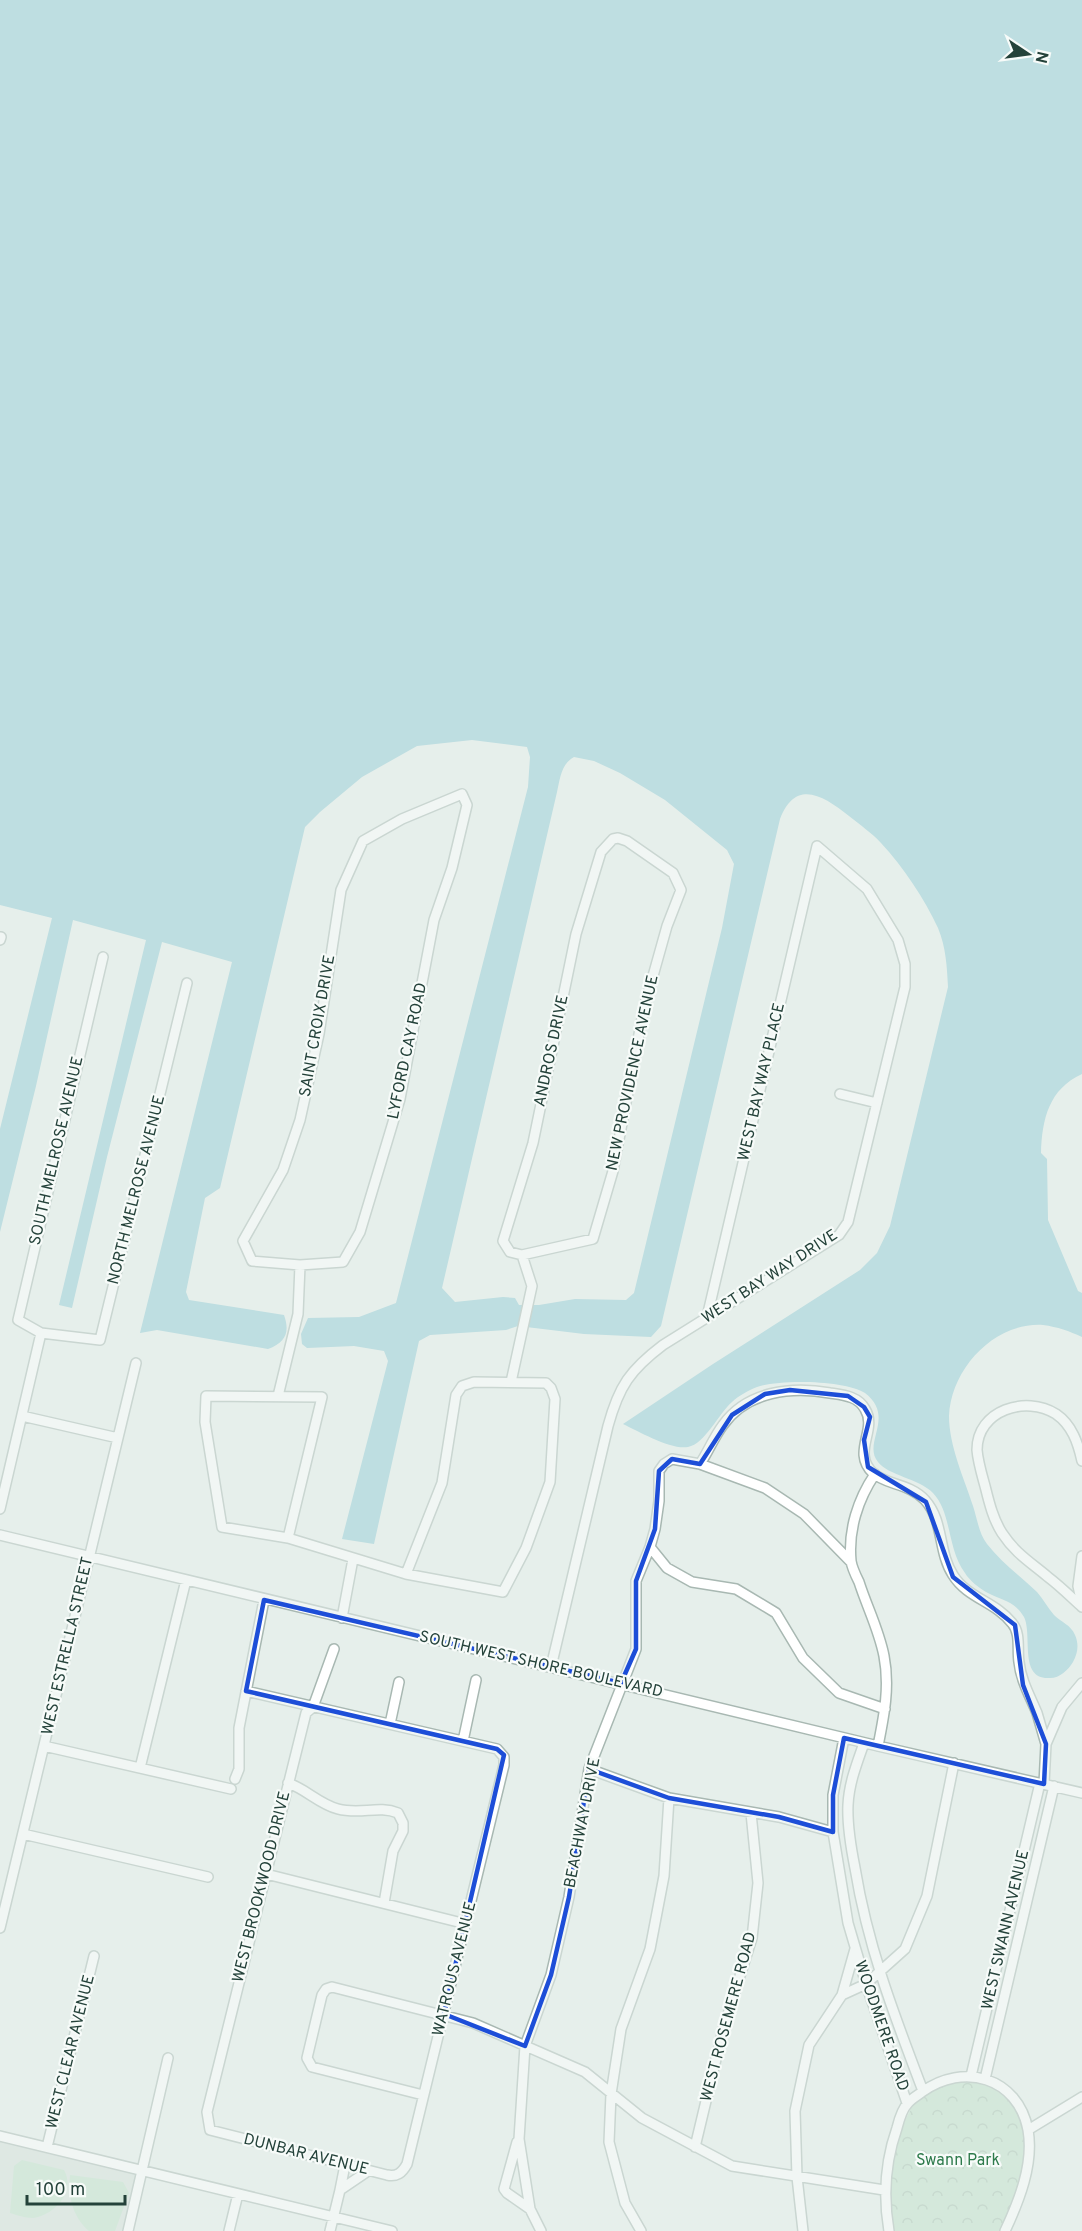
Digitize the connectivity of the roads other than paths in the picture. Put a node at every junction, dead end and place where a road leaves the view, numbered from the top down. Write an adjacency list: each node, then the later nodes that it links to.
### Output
1 (462, 794): 9 (street, LYFORD CAY ROAD); 9 (street, SAINT CROIX DRIVE)
2 (613, 839): 8 (street, ANDROS DRIVE); 8 (street, NEW PROVIDENCE AVENUE)
3 (817, 846): 7 (street, WEST BAY WAY DRIVE); 10 (street, WEST BAY WAY PLACE)
4 (103, 957): 11 (street, SOUTH MELROSE AVENUE)
5 (187, 983): 11 (street, NORTH MELROSE AVENUE)
6 (840, 1094): 7 (street)
7 (877, 1103): 10 (street, WEST BAY WAY DRIVE)
8 (522, 1256): 13 (street)
9 (300, 1265): 14 (street)
10 (707, 1317): 34 (street, WEST BAY WAY DRIVE)
11 (41, 1333): 15 (street)
12 (136, 1363): 16 (street, WEST ESTRELLA STREET)
13 (511, 1382): 28 (street); 28 (street)
14 (278, 1396): 22 (street); 22 (street)
15 (22, 1416): 16 (street); 20 (street)
16 (118, 1438): 25 (street, WEST ESTRELLA STREET)
17 (1082, 1461): 31 (street)
18 (700, 1464): 19 (street); 23 (street, BEACHWAY DRIVE); 27 (street)
19 (875, 1474): 27 (street); 46 (street)
20 (0, 1509)
21 (0, 1535): 25 (street, SOUTH WEST SHORE BOULEVARD)
22 (288, 1538): 26 (street)
23 (650, 1547): 37 (street, BEACHWAY DRIVE); 41 (street)
24 (1082, 1556): 31 (street)
25 (90, 1557): 29 (street, SOUTH WEST SHORE BOULEVARD); 47 (street, WEST ESTRELLA STREET)
26 (353, 1559): 28 (street); 32 (street)
27 (851, 1562): 41 (street)
28 (406, 1574)
29 (186, 1580): 30 (street, SOUTH WEST SHORE BOULEVARD); 50 (street)
30 (264, 1600): 32 (street, SOUTH WEST SHORE BOULEVARD); 39 (street)
31 (1082, 1606)
32 (342, 1618): 34 (street, SOUTH WEST SHORE BOULEVARD)
33 (334, 1649): 40 (street, WEST BROOKWOOD DRIVE)
34 (551, 1667): 37 (street, SOUTH WEST SHORE BOULEVARD)
35 (477, 1680): 44 (street)
36 (399, 1682): 42 (street)
37 (621, 1683): 43 (street, SOUTH WEST SHORE BOULEVARD); 51 (street, BEACHWAY DRIVE)
38 (1082, 1683): 46 (street, WEST SWANN AVENUE)
39 (246, 1691): 40 (street); 52 (street)
40 (313, 1707): 42 (street); 53 (street, WEST BROOKWOOD DRIVE)
41 (885, 1710): 48 (street)
42 (390, 1724): 44 (street)
43 (844, 1738): 45 (street, SOUTH WEST SHORE BOULEVARD); 59 (street, WOODMERE ROAD)
44 (463, 1741): 64 (street, WATROUS AVENUE)
45 (864, 1743): 48 (street, SOUTH WEST SHORE BOULEVARD); 68 (street, WOODMERE ROAD)
46 (1046, 1744): 54 (street, WEST SWANN AVENUE)
47 (44, 1746): 50 (street); 60 (street, WEST ESTRELLA STREET)
48 (878, 1746): 49 (street, SOUTH WEST SHORE BOULEVARD)
49 (954, 1763): 54 (street, SOUTH WEST SHORE BOULEVARD); 68 (street)
50 (140, 1768): 55 (street)
51 (590, 1769): 57 (street); 72 (street, BEACHWAY DRIVE)
52 (235, 1779)
53 (288, 1783): 61 (street, WEST BROOKWOOD DRIVE); 63 (street)
54 (1046, 1785): 56 (street, SOUTH WEST SHORE BOULEVARD); 74 (street, WEST SWANN AVENUE); 75 (street, WEST SWANN AVENUE)
55 (231, 1789)
56 (1082, 1793)
57 (669, 1798): 58 (street); 77 (street)
58 (751, 1813): 59 (street); 86 (street, WEST ROSEMERE ROAD)
59 (833, 1832): 66 (street, WOODMERE ROAD)
60 (23, 1834): 62 (street); 65 (street, WEST ESTRELLA STREET)
61 (266, 1874): 63 (street); 81 (street, WEST BROOKWOOD DRIVE)
62 (208, 1877)
63 (384, 1904): 64 (street)
64 (466, 1924): 71 (street, WATROUS AVENUE)
65 (0, 1928)
66 (855, 1949): 69 (street, WOODMERE ROAD); 70 (street, WOODMERE ROAD)
67 (94, 1956): 85 (street, WEST CLEAR AVENUE)
68 (879, 1972): 69 (street); 76 (street, WOODMERE ROAD)
69 (866, 1984): 70 (street); 80 (street, WOODMERE ROAD)
70 (842, 1995): 91 (street)
71 (444, 2014): 72 (street); 78 (street, WATROUS AVENUE); 78 (street)
72 (525, 2046): 77 (street); 84 (street, BEACHWAY DRIVE)
73 (168, 2058): 88 (street)
74 (971, 2076): 75 (street); 76 (street)
75 (985, 2079): 82 (street)
76 (923, 2091): 80 (street)
77 (611, 2094): 86 (street); 102 (street)
78 (423, 2095): 90 (street, WATROUS AVENUE)
79 (1082, 2097): 82 (street)
80 (907, 2103): 93 (street)
81 (210, 2130): 87 (street, DUNBAR AVENUE)
82 (1028, 2130): 105 (street)
83 (0, 2136): 85 (street)
84 (519, 2139): 95 (street); 95 (street)
85 (47, 2147): 88 (street)
86 (695, 2147): 91 (street)
87 (345, 2165): 89 (street, DUNBAR AVENUE); 92 (street)
88 (142, 2170): 94 (street); 98 (street)
89 (368, 2171): 90 (street, DUNBAR AVENUE); 92 (street)
90 (403, 2172)
91 (797, 2177): 93 (street); 103 (street)
92 (340, 2190): 96 (street)
93 (884, 2190): 104 (street)
94 (238, 2194): 96 (street); 99 (street)
95 (530, 2209): 97 (street)
96 (333, 2217): 100 (street); 101 (street)
97 (540, 2230)
98 (128, 2231)
99 (229, 2231)
100 (330, 2231)
101 (392, 2231)
102 (641, 2231)
103 (803, 2231)
104 (890, 2231)
105 (1005, 2231)

